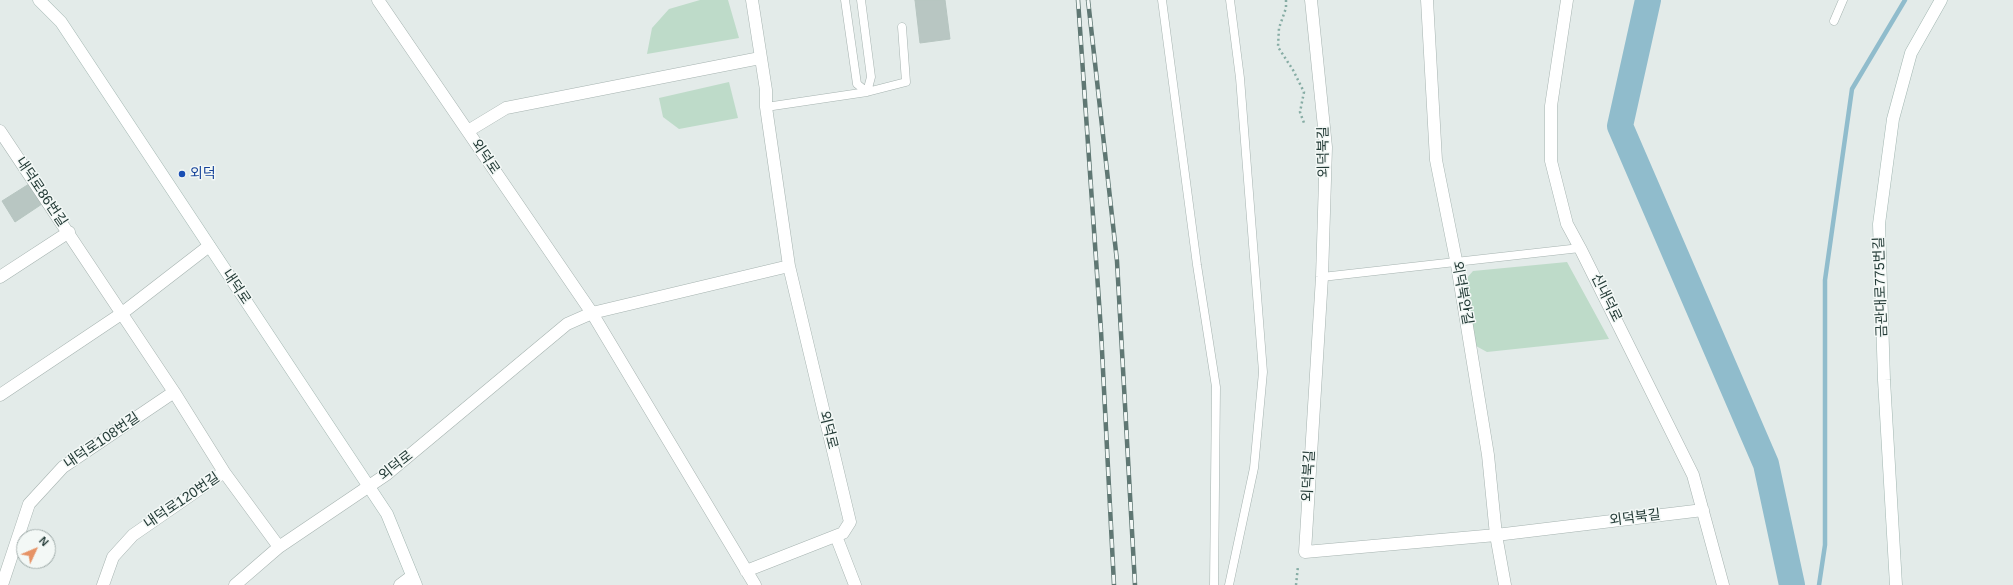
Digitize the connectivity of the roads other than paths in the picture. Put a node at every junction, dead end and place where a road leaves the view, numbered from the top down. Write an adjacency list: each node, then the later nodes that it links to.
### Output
1 (39, 0): 21 (street, 내덕로)
2 (378, 0): 19 (street, 외덕로)
3 (752, 0): 15 (street, 외덕로)
4 (845, 0): 16 (lane)
5 (861, 0): 16 (lane)
6 (1162, 0): 45 (lane)
7 (1230, 0): 46 (lane)
8 (1311, 0): 26 (street, 외덕북길)
9 (1428, 0): 23 (street, 외덕북안길)
10 (1567, 0): 22 (street, 신내덕로)
11 (1843, 0): 13 (lane)
12 (1941, 0): 49 (street, 금관대로775번길)
13 (1834, 21)
14 (902, 27): 16 (lane)
15 (760, 58): 17 (street, 외덕로); 19 (street)
16 (867, 92): 17 (lane)
17 (766, 107): 24 (street, 외덕로)
18 (0, 131): 20 (street, 내덕로86번길)
19 (468, 131): 27 (street, 외덕로)
20 (69, 232): 25 (street, 내덕로86번길); 28 (street, 내덕로86번길)
21 (209, 246): 28 (street); 32 (street, 내덕로)
22 (1580, 248): 23 (lane); 33 (street, 신내덕로)
23 (1456, 262): 26 (lane); 34 (street, 외덕북안길)
24 (789, 266): 27 (street, 외덕로); 35 (street, 외덕로)
25 (0, 277)
26 (1322, 277): 34 (street, 외덕북길)
27 (592, 313): 32 (street, 외덕로); 37 (street, 외덕로)
28 (121, 314): 29 (street); 30 (street)
29 (174, 392): 31 (street); 39 (street, 내덕로108번길)
30 (0, 395)
31 (224, 472): 36 (street, 내덕로120번길); 40 (street, 내덕로120번길)
32 (369, 487): 36 (street); 38 (street, 내덕로)
33 (1703, 510): 34 (street, 외덕북길); 48 (street, 신내덕로)
34 (1496, 534): 47 (street, 외덕북안길)
35 (836, 536): 37 (street); 44 (street)
36 (279, 547): 41 (street)
37 (746, 571): 43 (street, 외덕로)
38 (414, 581): 42 (street)
39 (2, 585)
40 (103, 585)
41 (235, 585)
42 (400, 585)
43 (754, 585)
44 (855, 585)
45 (1214, 585)
46 (1229, 585)
47 (1505, 585)
48 (1723, 585)
49 (1896, 585)

